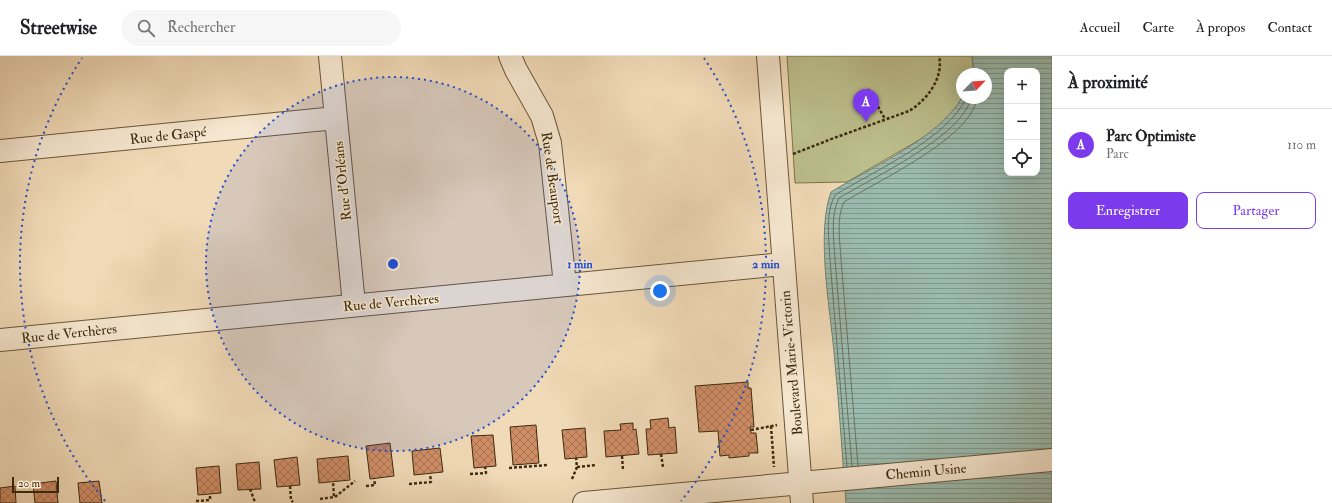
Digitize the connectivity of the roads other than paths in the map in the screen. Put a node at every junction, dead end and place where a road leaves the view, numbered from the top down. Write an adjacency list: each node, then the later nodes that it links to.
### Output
1 (330, 56): 4 (street, Rue d'Orléans)
2 (510, 56): 7 (street, Rue de Beauport)
3 (768, 56): 6 (street, Boulevard Marie-Victorin)
4 (336, 118): 5 (street, Rue de Gaspé); 8 (street, Rue d'Orléans)
5 (0, 152)
6 (783, 264): 7 (street, Rue de Verchères); 11 (street, Boulevard Marie-Victorin)
7 (565, 285): 8 (street, Rue de Verchères)
8 (354, 305): 9 (street, Rue de Verchères)
9 (0, 340)
10 (1052, 460): 11 (street, Chemin Usine)
11 (801, 493): 12 (street, Chemin Usine)
12 (584, 503)

